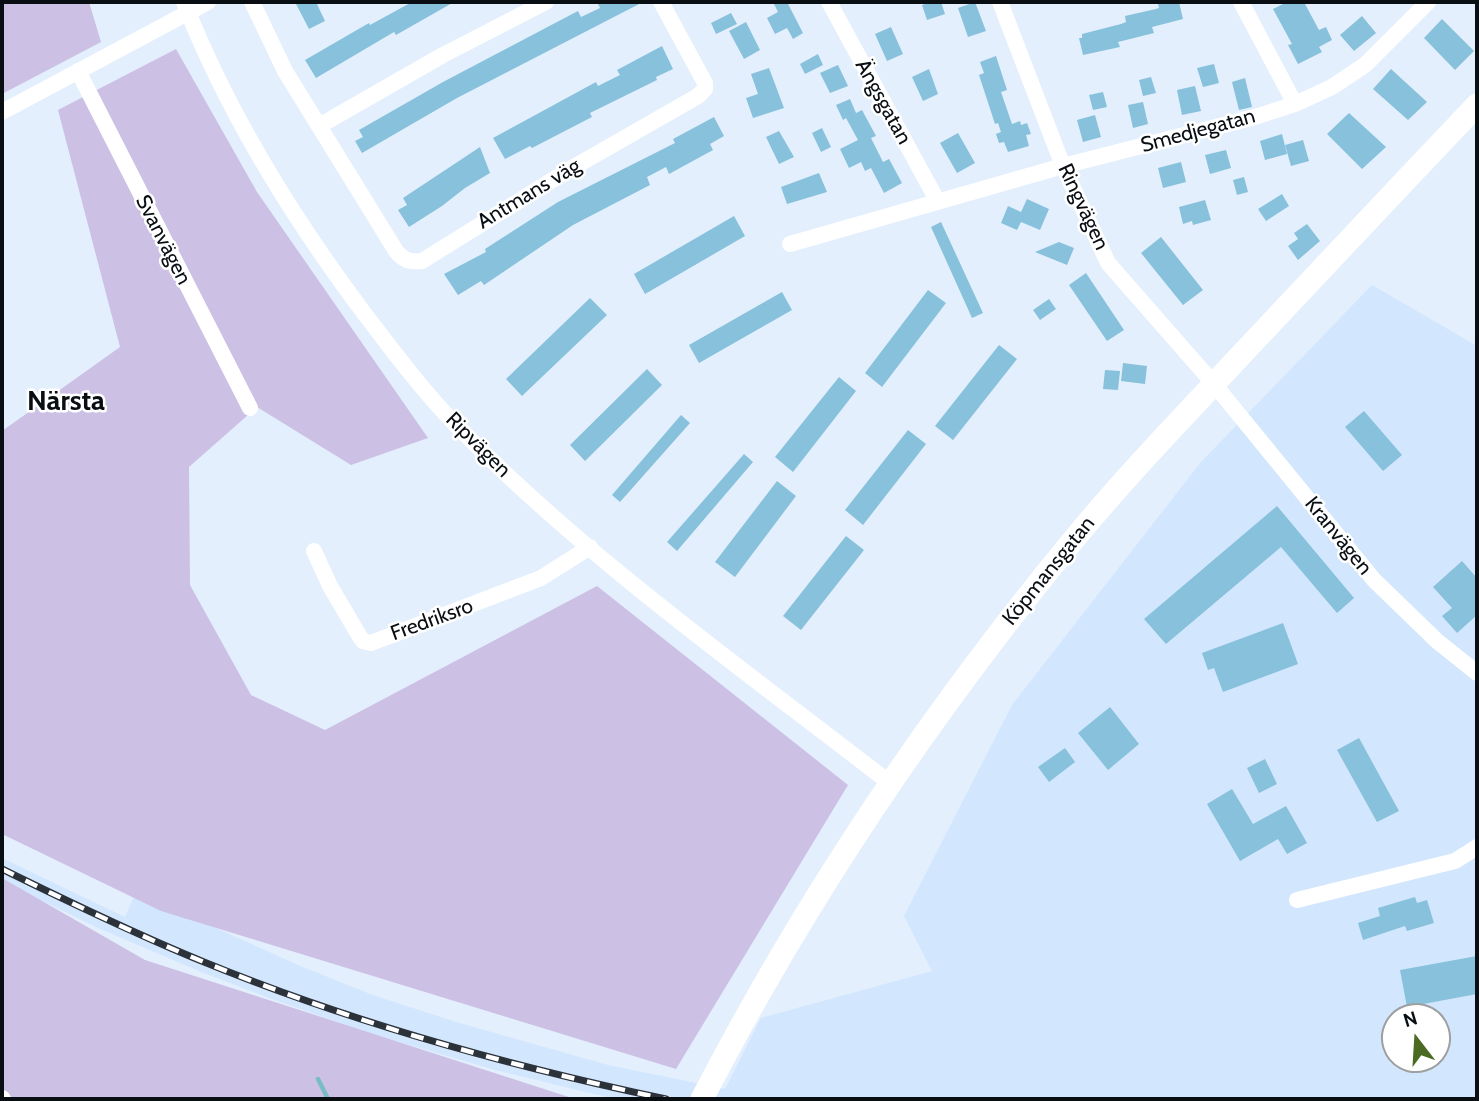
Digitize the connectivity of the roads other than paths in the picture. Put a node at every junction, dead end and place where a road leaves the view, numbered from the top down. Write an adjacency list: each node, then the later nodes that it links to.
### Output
1 (208, 2): 9 (street)
2 (252, 2): 14 (street, Antmans väg)
3 (546, 2): 14 (street)
4 (661, 2): 14 (street, Antmans väg)
5 (829, 2): 16 (street, Ängsgatan)
6 (1000, 2): 15 (street, Ringvägen)
7 (1241, 2): 11 (street)
8 (1428, 2): 11 (street, Smedjegatan)
9 (186, 7): 10 (street); 20 (street, Ripvägen)
10 (78, 71): 13 (street); 19 (street, Svanvägen)
11 (1295, 104): 15 (street, Smedjegatan)
12 (1477, 105): 18 (street, Köpmansgatan)
13 (2, 111)
14 (319, 126)
15 (1063, 166): 16 (street, Smedjegatan); 18 (street, Ringvägen)
16 (938, 202): 17 (street, Smedjegatan)
17 (790, 244)
18 (1214, 384): 22 (street, Kranvägen); 23 (street, Köpmansgatan)
19 (250, 408)
20 (590, 547): 21 (street, Fredriksro); 23 (street, Ripvägen)
21 (314, 551)
22 (1477, 673)
23 (891, 784): 26 (street, Köpmansgatan)
24 (1477, 847): 25 (street)
25 (1297, 900)
26 (702, 1099)

